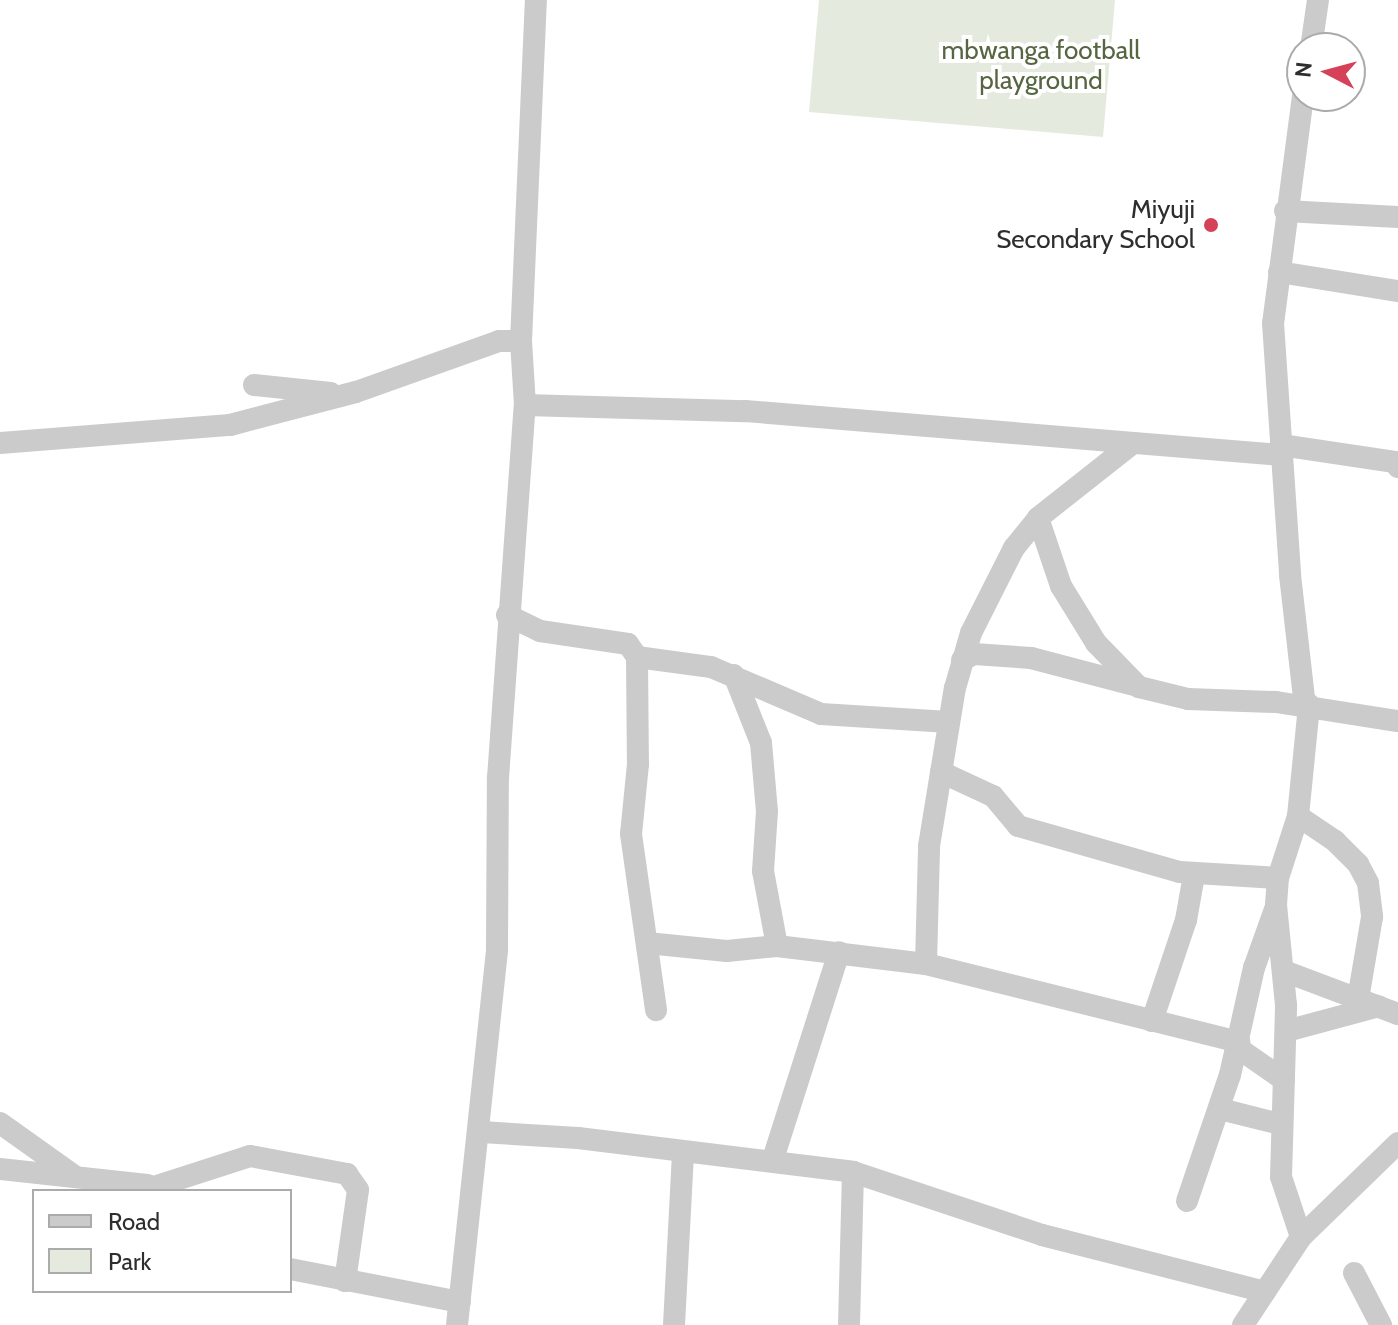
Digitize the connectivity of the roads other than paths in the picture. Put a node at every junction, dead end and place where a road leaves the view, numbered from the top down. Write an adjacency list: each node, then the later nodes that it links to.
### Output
1 (536, 0): 9 (street)
2 (1318, 0): 3 (street)
3 (1313, 32)
4 (1300, 112): 5 (street)
5 (1285, 211): 6 (street); 7 (street)
6 (1398, 217)
7 (1279, 272): 8 (street); 15 (street)
8 (1398, 291)
9 (521, 341): 11 (street); 12 (street)
10 (254, 385): 11 (street)
11 (356, 392): 13 (street)
12 (525, 405): 14 (street); 18 (street)
13 (0, 443)
14 (1133, 443): 15 (street); 17 (street)
15 (1281, 450): 16 (street); 23 (street)
16 (1398, 467)
17 (1038, 518): 20 (street); 22 (street)
18 (507, 615): 19 (street); 45 (street)
19 (637, 657): 21 (street); 31 (street)
20 (962, 660): 22 (street); 25 (street)
21 (734, 675): 25 (street); 32 (street)
22 (1139, 687): 23 (street)
23 (1307, 706): 24 (street); 27 (street)
24 (1397, 717)
25 (949, 722): 26 (street)
26 (941, 772): 28 (street); 34 (street)
27 (1298, 816): 29 (street); 36 (street)
28 (1194, 875): 29 (street); 38 (street)
29 (1278, 878): 30 (street)
30 (1276, 905): 35 (street); 40 (street)
31 (647, 943): 32 (street); 37 (street)
32 (777, 946): 33 (street)
33 (839, 952): 34 (street); 48 (street)
34 (926, 964): 38 (street)
35 (1284, 971): 36 (street); 39 (street)
36 (1378, 1006): 39 (street)
37 (656, 1010)
38 (1152, 1021): 40 (street)
39 (1286, 1031): 41 (street)
40 (1238, 1045): 41 (street); 42 (street)
41 (1284, 1080): 44 (street)
42 (1220, 1109): 44 (street); 53 (street)
43 (0, 1123): 51 (street)
44 (1280, 1124): 54 (street)
45 (481, 1132): 47 (street); 59 (street)
46 (1398, 1143): 54 (street)
47 (683, 1153): 48 (street); 60 (street)
48 (773, 1159): 50 (street)
49 (0, 1169): 51 (street)
50 (853, 1172): 58 (street); 61 (street)
51 (77, 1177): 52 (street)
52 (156, 1189): 57 (street)
53 (1187, 1201)
54 (1301, 1237): 58 (street)
55 (292, 1269): 57 (street)
56 (1354, 1273): 63 (street)
57 (345, 1281): 59 (street)
58 (1265, 1292): 62 (street)
59 (458, 1314)
60 (674, 1325)
61 (849, 1325)
62 (1243, 1325)
63 (1381, 1325)

